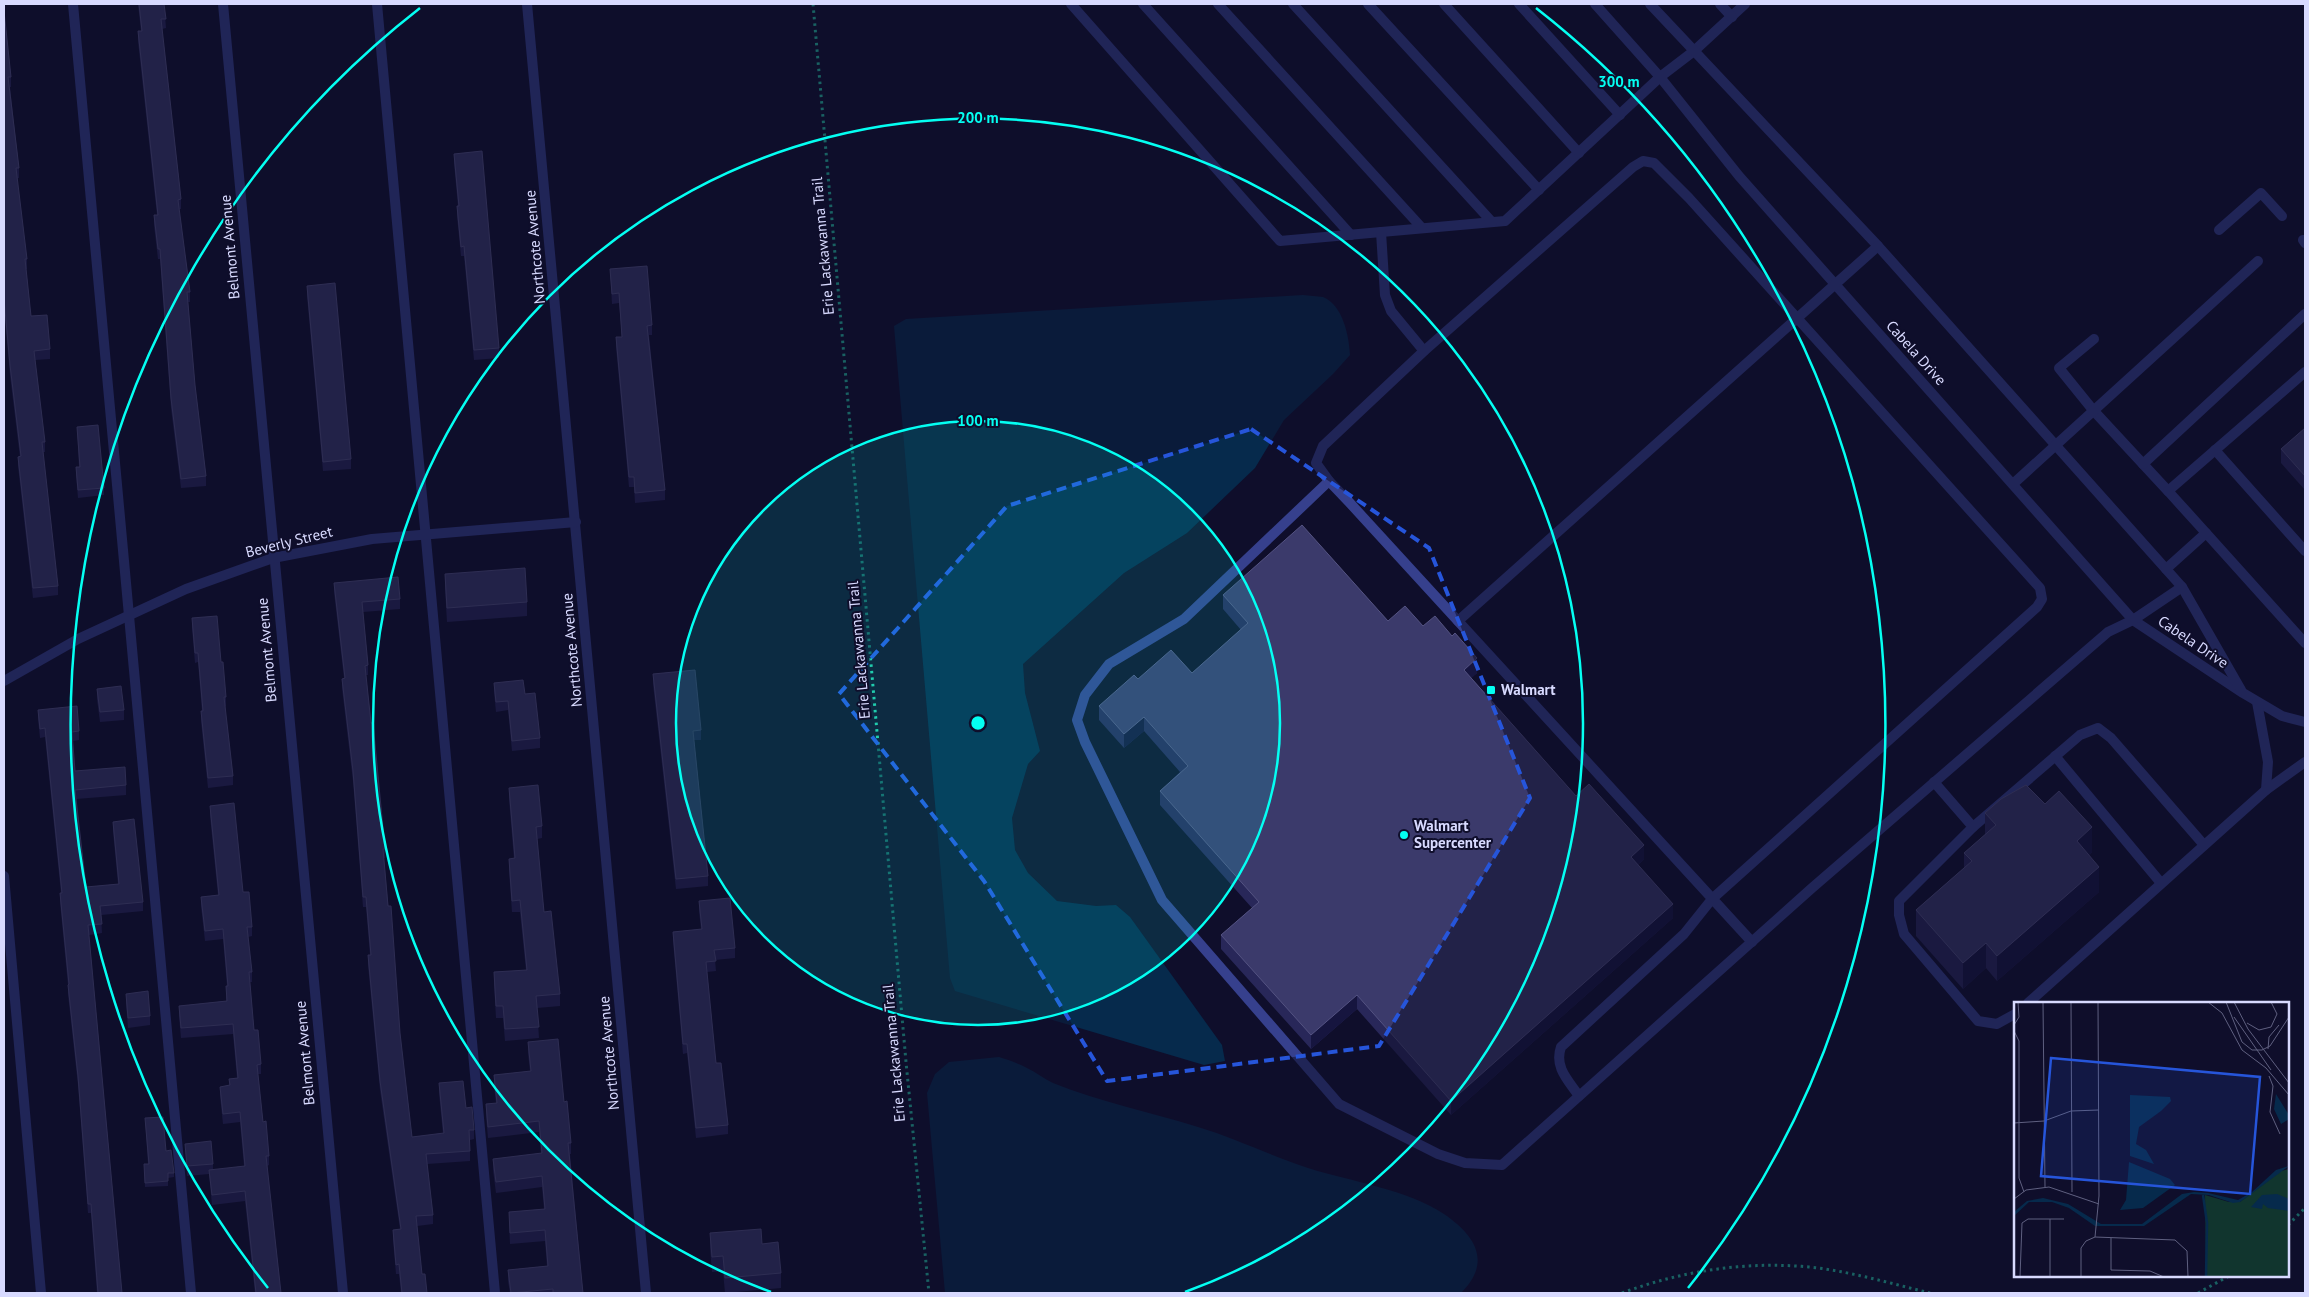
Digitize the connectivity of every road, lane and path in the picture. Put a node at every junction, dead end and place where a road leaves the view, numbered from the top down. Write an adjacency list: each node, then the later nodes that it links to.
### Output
1 (74, 4): 51 (street)
2 (222, 4): 48 (street, Belmont Avenue)
3 (377, 4): 46 (street)
4 (527, 4): 44 (street, Northcote Avenue)
5 (813, 4): 80 (path, Erie Lackawanna Trail)
6 (1071, 4): 28 (street)
7 (1142, 4): 28 (street)
8 (1218, 4): 25 (street)
9 (1293, 4): 24 (street)
10 (1368, 4): 22 (street)
11 (1444, 4): 21 (street)
12 (1519, 4): 20 (street)
13 (1594, 4): 19 (street, Cabela Drive)
14 (1650, 4): 18 (street, Cabela Drive)
15 (1720, 4): 17 (street)
16 (1745, 4): 17 (street)
17 (1732, 16): 18 (street)
18 (1694, 52): 19 (street); 29 (street, Cabela Drive)
19 (1660, 77): 20 (street); 31 (street, Cabela Drive)
20 (1620, 115): 21 (street)
21 (1578, 153): 22 (street)
22 (1538, 190): 24 (street)
23 (2282, 216): 26 (street)
24 (1492, 222): 25 (street)
25 (1422, 228): 27 (street)
26 (2219, 230)
27 (1381, 232): 28 (street); 35 (street)
28 (1351, 234)
29 (1878, 246): 31 (street); 38 (street, Cabela Drive)
30 (2258, 261): 37 (street)
31 (1835, 284): 33 (street); 42 (street, Cabela Drive)
32 (2305, 314): 40 (street)
33 (1797, 318): 35 (street); 52 (street); 67 (street)
34 (2094, 339): 37 (street)
35 (1424, 351): 41 (street)
36 (2305, 372): 39 (street)
37 (2093, 410): 38 (street); 40 (street)
38 (2055, 444): 42 (street); 49 (street, Cabela Drive)
39 (2215, 450): 43 (street); 47 (street)
40 (2143, 464): 43 (street)
41 (1328, 481): 52 (street); 71 (street)
42 (2013, 484): 53 (street, Cabela Drive)
43 (2168, 491): 45 (street)
44 (576, 522): 46 (street, Beverly Street); 79 (street, Northcote Avenue)
45 (2206, 533): 49 (street); 54 (street)
46 (426, 534): 48 (street, Beverly Street); 78 (street)
47 (2305, 551)
48 (273, 558): 51 (street, Beverly Street); 77 (street, Belmont Avenue)
49 (2166, 569): 50 (street, Cabela Drive)
50 (2182, 587): 53 (street); 56 (street, Cabela Drive)
51 (129, 616): 55 (street, Beverly Street); 76 (street)
52 (1458, 620): 67 (street)
53 (2134, 620): 56 (street, Cabela Drive); 61 (street)
54 (2305, 643)
55 (4, 681)
56 (2243, 694): 57 (street, Cabela Drive)
57 (2257, 702): 58 (street, Cabela Drive); 62 (street)
58 (2305, 722)
59 (2055, 756): 63 (street); 64 (street); 66 (street)
60 (2305, 762): 62 (street)
61 (1934, 782): 63 (street); 68 (street)
62 (2266, 790): 64 (street)
63 (1973, 827): 70 (street)
64 (2204, 845): 66 (street)
65 (4, 876): 75 (street)
66 (2161, 883): 69 (street)
67 (1712, 899): 68 (street); 71 (street)
68 (1752, 942): 71 (street)
69 (2029, 1002)
70 (2014, 1015)
71 (1579, 1096)
72 (2305, 1208): 73 (path)
73 (2289, 1225)
74 (2227, 1277): 83 (path)
75 (41, 1293)
76 (191, 1293)
77 (343, 1293)
78 (495, 1293)
79 (646, 1293)
80 (929, 1293)
81 (1622, 1293): 82 (path)
82 (1930, 1293)
83 (2198, 1293)

